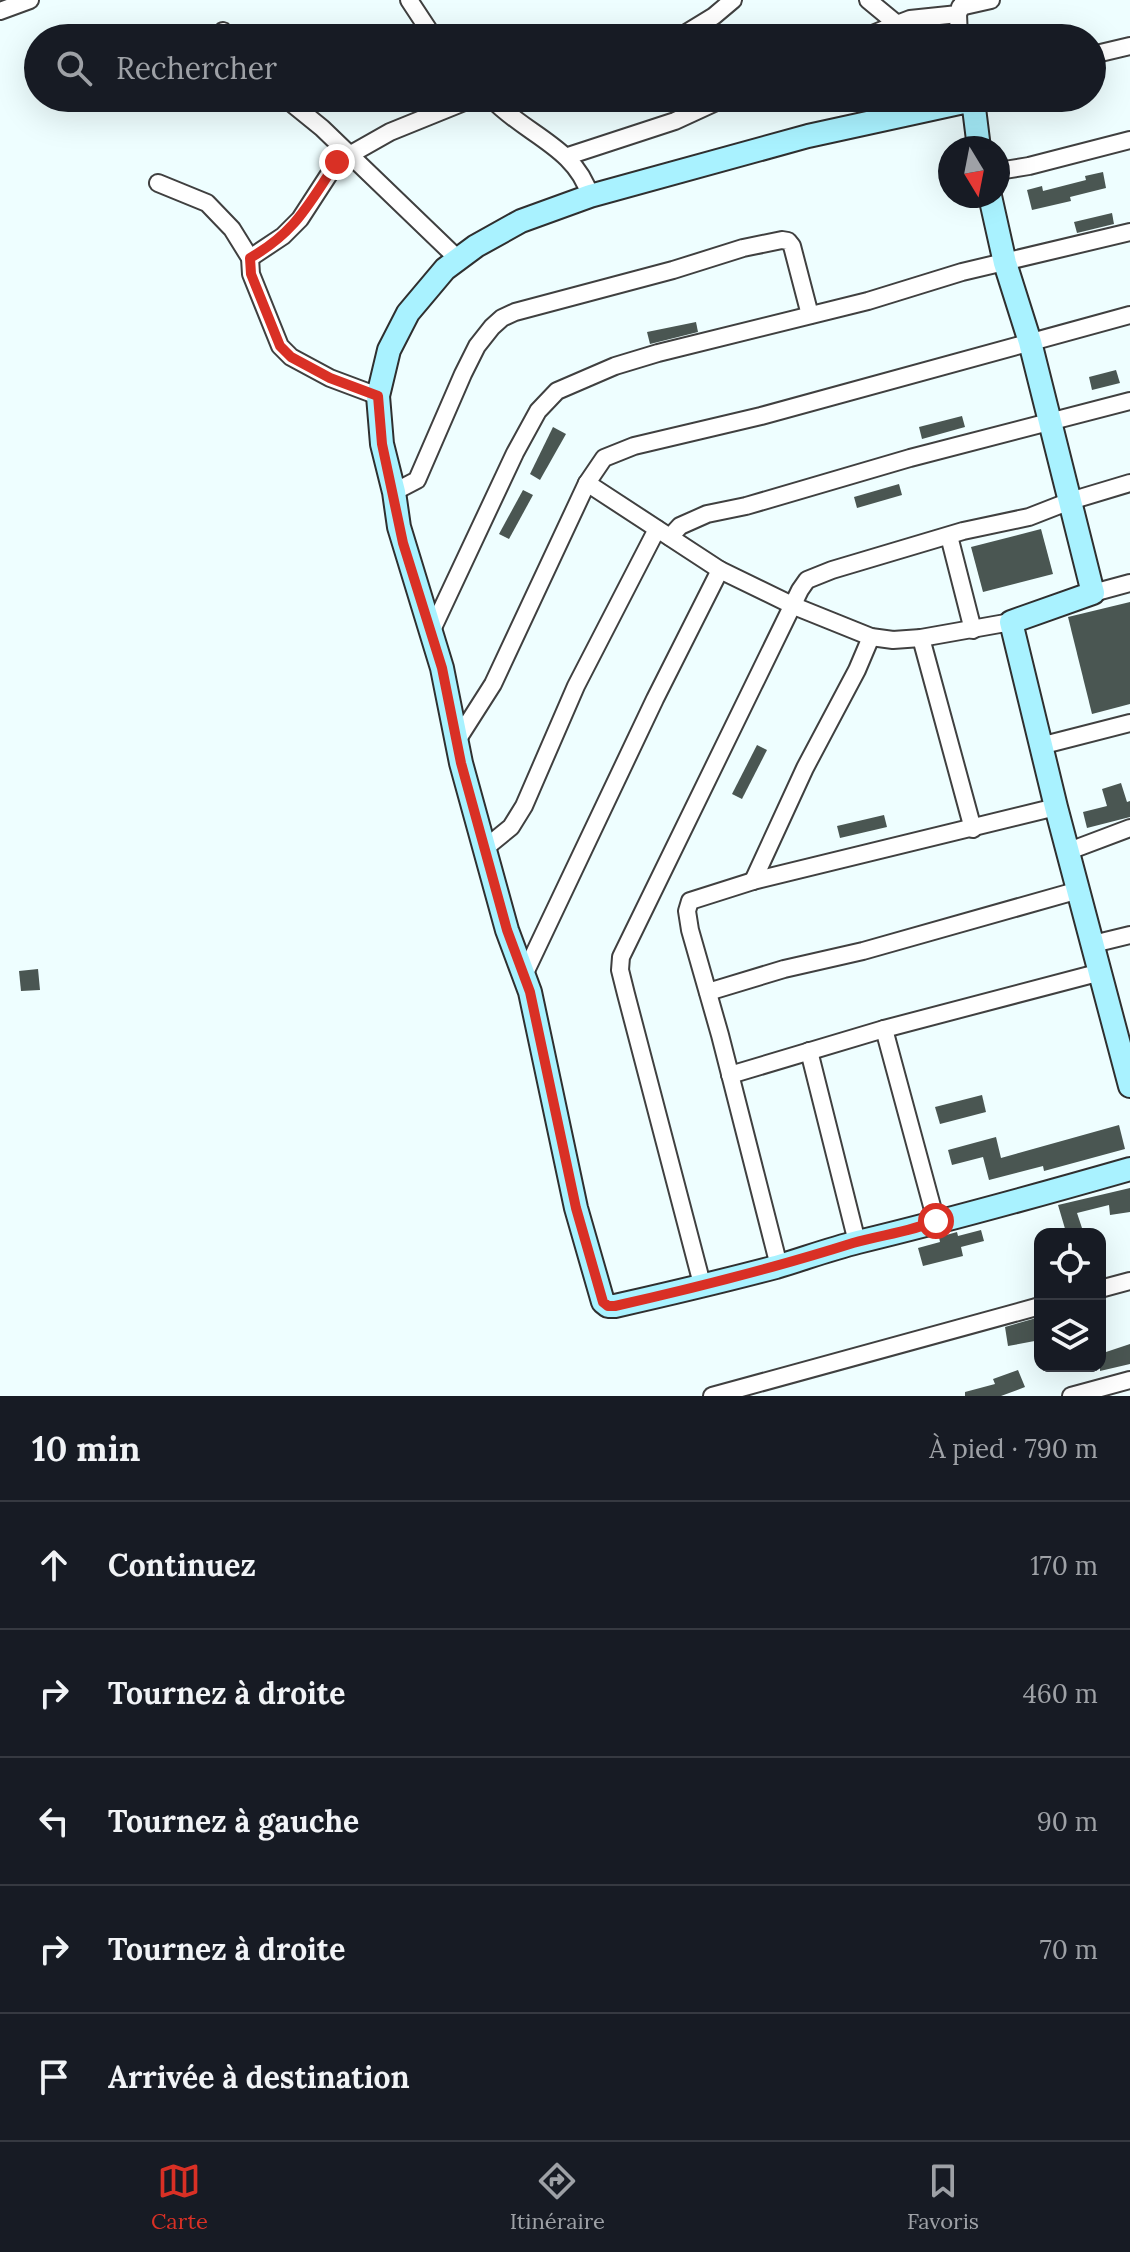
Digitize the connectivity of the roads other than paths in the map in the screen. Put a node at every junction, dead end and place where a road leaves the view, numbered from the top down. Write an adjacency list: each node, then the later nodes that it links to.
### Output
1 (30, 0): 7 (street)
2 (409, 0): 8 (street)
3 (733, 0): 9 (street)
4 (868, 0): 10 (street)
5 (991, 0): 6 (street)
6 (961, 7): 10 (street)
7 (0, 11)
8 (425, 24)
9 (701, 24)
10 (897, 24)
11 (1130, 46): 12 (street)
12 (1106, 52)
13 (301, 112): 21 (street)
14 (439, 112): 21 (street)
15 (504, 112): 22 (street)
16 (695, 112): 22 (street)
17 (914, 112): 25 (street)
18 (974, 112): 19 (street)
19 (977, 136)
20 (1130, 140): 23 (street)
21 (351, 155): 28 (street); 29 (street)
22 (568, 156): 25 (street)
23 (1010, 169)
24 (158, 183): 28 (street)
25 (590, 196): 29 (street)
26 (993, 208): 30 (street)
27 (1130, 232): 30 (street)
28 (250, 258): 34 (street)
29 (457, 258): 34 (street)
30 (1005, 263): 31 (street); 33 (street)
31 (810, 315): 39 (street); 49 (street)
32 (1130, 315): 33 (street)
33 (1030, 342): 36 (street); 37 (street)
34 (378, 396): 39 (street)
35 (1130, 401): 36 (street)
36 (1051, 424): 40 (street); 41 (street)
37 (587, 483): 41 (street); 53 (street)
38 (1130, 483): 40 (street)
39 (394, 492): 49 (street)
40 (1070, 501): 42 (street); 45 (street)
41 (664, 533): 43 (street); 58 (street)
42 (949, 536): 46 (street); 48 (street)
43 (720, 570): 46 (street); 65 (street)
44 (1130, 583): 45 (street)
45 (1093, 593): 47 (street)
46 (794, 606): 50 (street); 77 (street)
47 (1011, 622): 48 (street); 54 (street)
48 (973, 630): 51 (street)
49 (431, 632): 53 (street)
50 (871, 637): 51 (street); 60 (street)
51 (921, 638): 57 (street)
52 (1130, 723): 54 (street)
53 (456, 742): 58 (street)
54 (1040, 746): 55 (street)
55 (1056, 807): 57 (street); 59 (street)
56 (1130, 828): 59 (street)
57 (973, 829): 60 (street)
58 (484, 849): 65 (street)
59 (1069, 851): 61 (street)
60 (753, 881): 66 (street)
61 (1079, 890): 63 (street); 66 (street)
62 (1130, 935): 63 (street)
63 (1093, 944): 64 (street)
64 (1101, 972): 67 (street); 68 (street)
65 (524, 975): 77 (street)
66 (708, 992): 70 (street)
67 (884, 1029): 69 (street); 73 (street)
68 (1124, 1040): 71 (street)
69 (809, 1051): 70 (street); 74 (street)
70 (730, 1075): 75 (street)
71 (1130, 1086)
72 (1130, 1169): 73 (street)
73 (936, 1221): 74 (street)
74 (857, 1242): 75 (street)
75 (779, 1266): 77 (street)
76 (1130, 1281): 78 (street)
77 (702, 1284)
78 (1106, 1287)
79 (1034, 1308): 81 (street)
80 (1130, 1380): 82 (street)
81 (712, 1396)
82 (1071, 1396)

